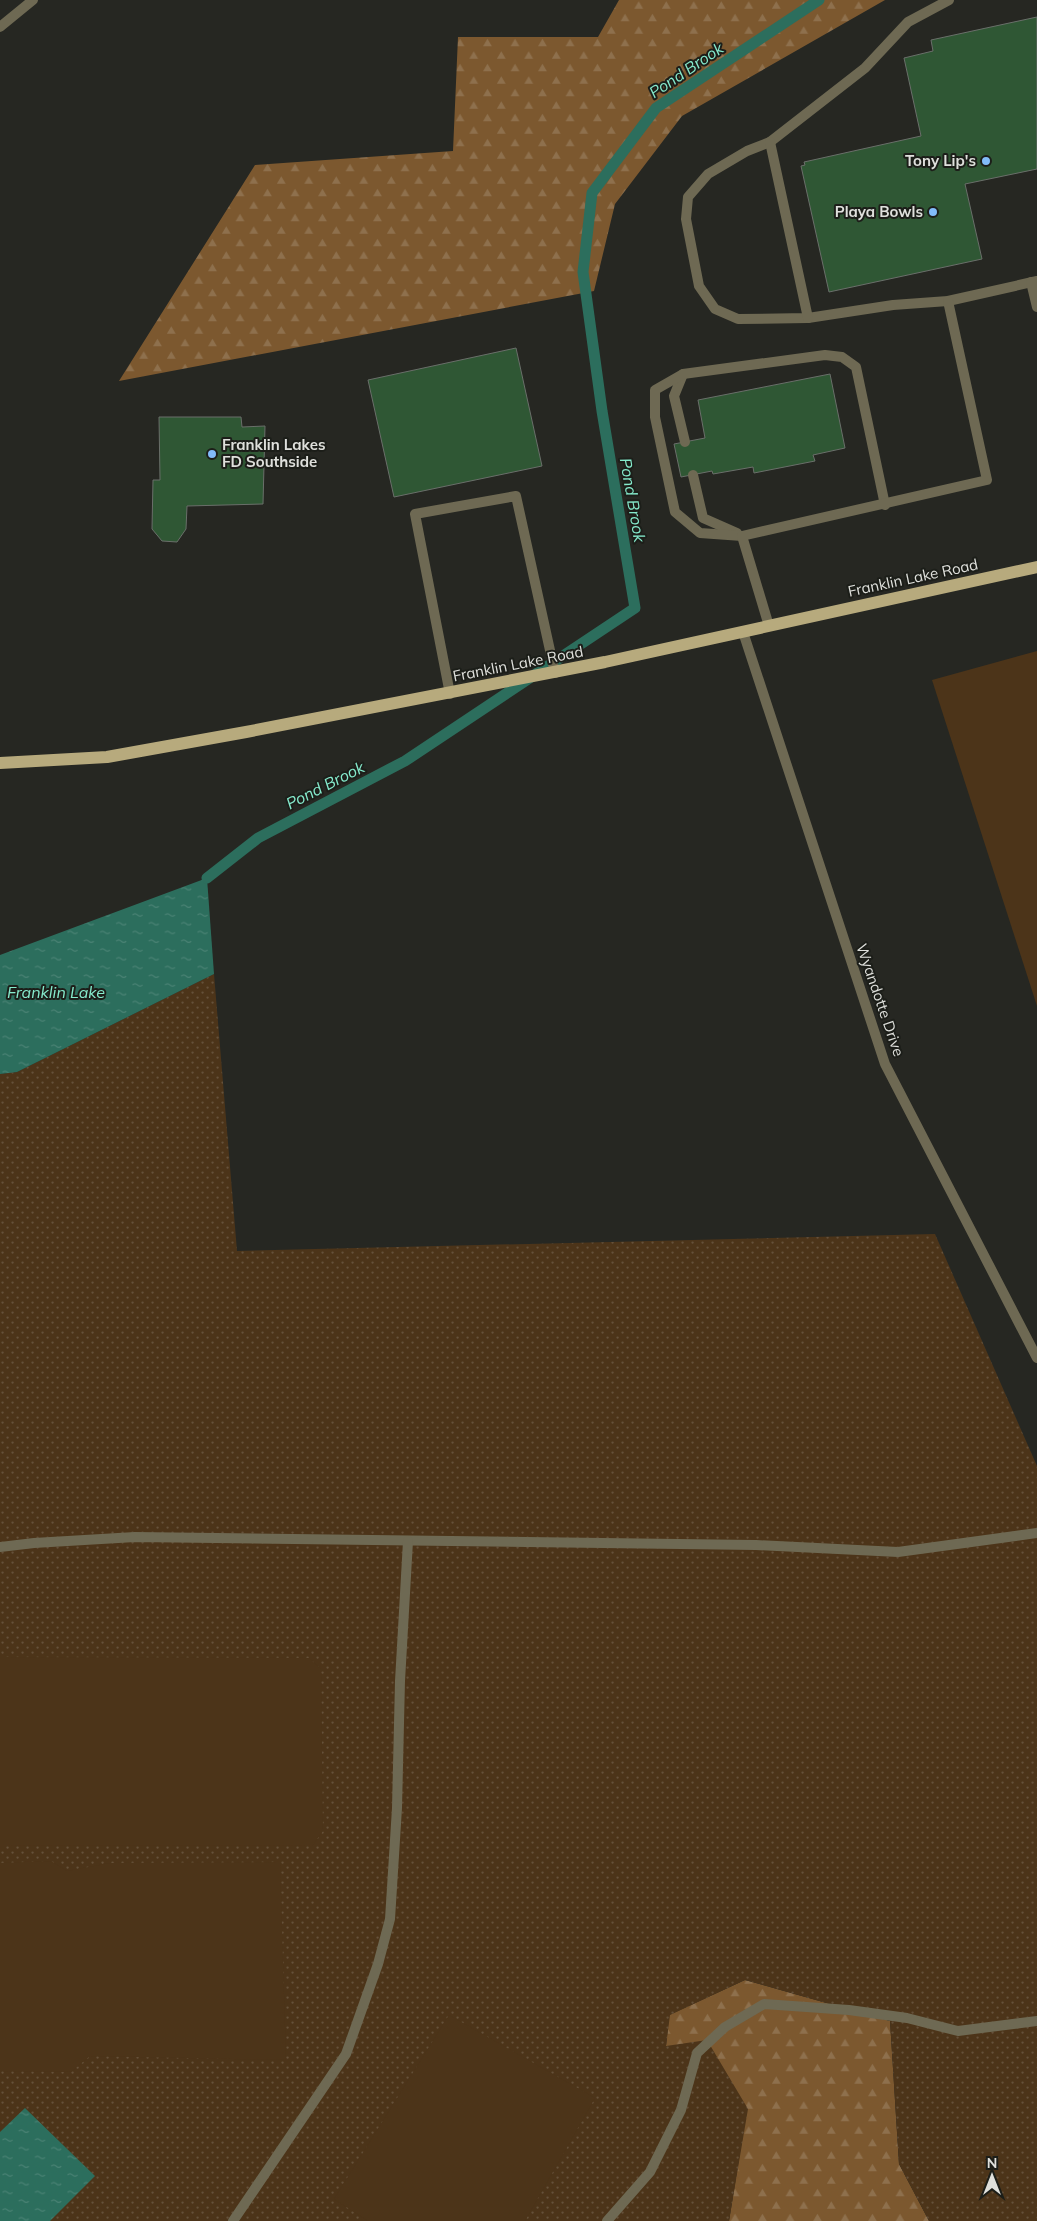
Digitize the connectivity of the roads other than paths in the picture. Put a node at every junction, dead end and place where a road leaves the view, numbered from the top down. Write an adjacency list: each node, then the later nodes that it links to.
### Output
1 (33, 0): 3 (street)
2 (949, 0): 4 (street)
3 (0, 27)
4 (770, 142): 8 (street); 8 (street)
5 (1034, 281): 6 (street); 7 (street)
6 (948, 301): 8 (street); 12 (street)
7 (1037, 307)
8 (808, 318)
9 (683, 374): 10 (street); 12 (street); 13 (street)
10 (685, 442)
11 (693, 475): 13 (street)
12 (886, 504): 13 (street)
13 (742, 536): 15 (street)
14 (1037, 567): 15 (main road, Franklin Lake Road)
15 (769, 626): 16 (main road, Franklin Lake Road)
16 (743, 632): 17 (main road, Franklin Lake Road); 20 (street, Wyandotte Drive)
17 (555, 673): 18 (main road, Franklin Lake Road); 18 (street)
18 (450, 694): 19 (main road, Franklin Lake Road)
19 (0, 763)
20 (1037, 1358)
21 (1037, 1533): 22 (street)
22 (408, 1542): 23 (street); 25 (street)
23 (0, 1547)
24 (1037, 2021): 26 (street)
25 (233, 2221)
26 (607, 2221)

